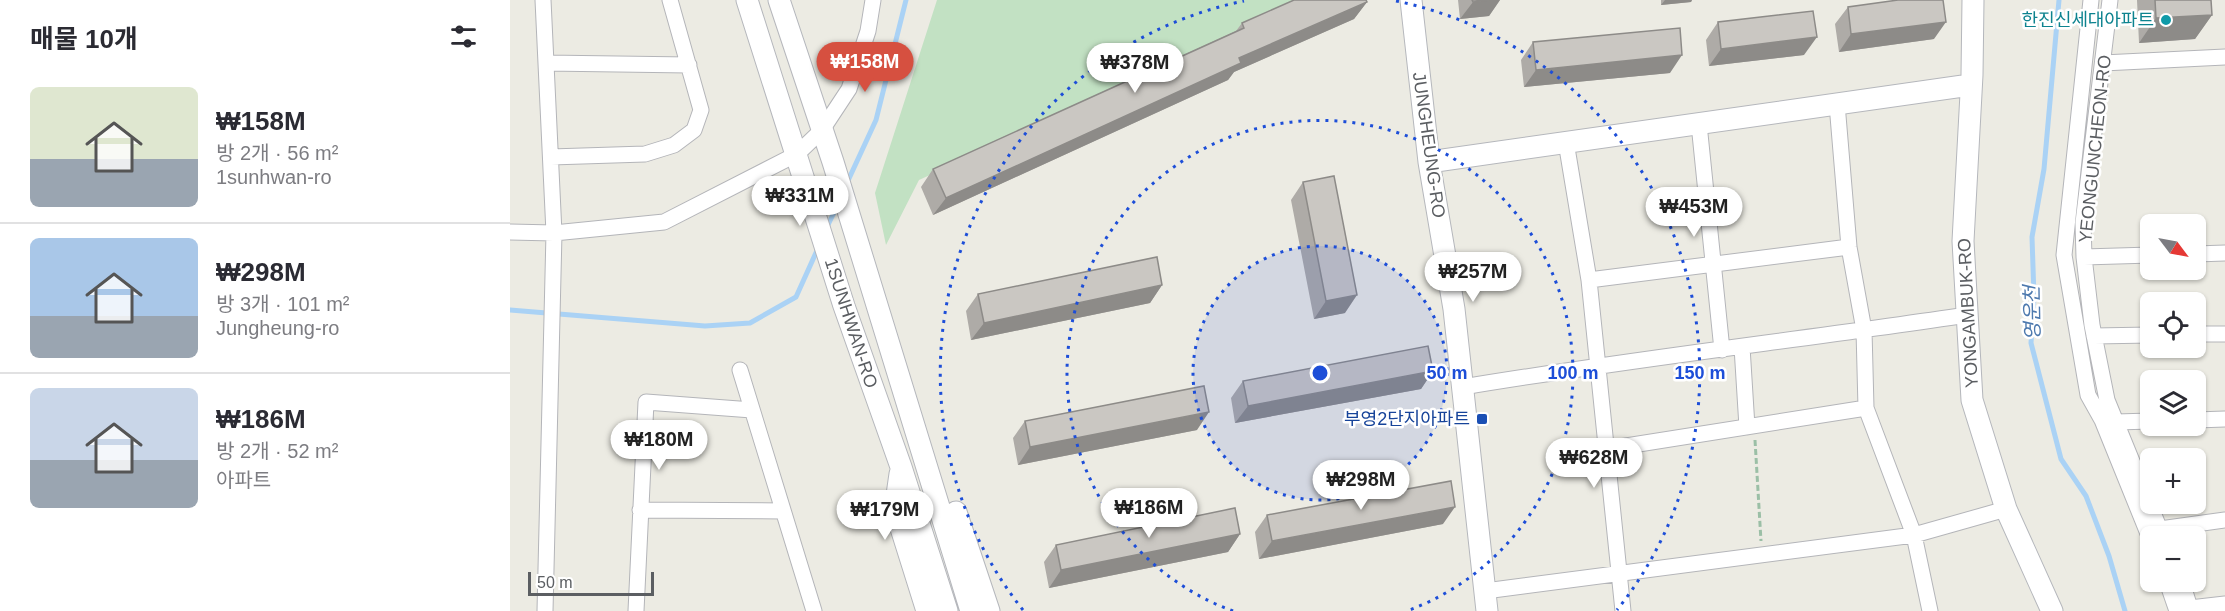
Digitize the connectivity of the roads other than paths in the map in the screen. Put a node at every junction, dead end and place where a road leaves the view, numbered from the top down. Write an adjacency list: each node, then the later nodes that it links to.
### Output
1 (543, 0): 11 (street)
2 (670, 0): 13 (street)
3 (747, 0): 19 (street, 1SUNHWAN-RO)
4 (779, 0): 17 (street, 1SUNHWAN-RO)
5 (873, 0): 17 (street)
6 (1411, 0): 21 (street, JUNGHEUNG-RO)
7 (1973, 0): 14 (street, YONGAMBUK-RO)
8 (2091, 0): 56 (street)
9 (2110, 0): 12 (street, YEONGUNCHEON-RO)
10 (2225, 57): 12 (street)
11 (546, 63): 13 (street); 20 (street)
12 (2103, 63): 28 (street, YEONGUNCHEON-RO)
13 (689, 65): 20 (street)
14 (1970, 85): 15 (street); 31 (street, YONGAMBUK-RO)
15 (1837, 104): 16 (street); 24 (street)
16 (1699, 124): 18 (street); 29 (street)
17 (822, 130): 19 (street); 48 (street, 1SUNHWAN-RO)
18 (1566, 142): 21 (street); 30 (street)
19 (797, 154): 23 (street); 51 (street, 1SUNHWAN-RO)
20 (551, 157): 23 (street)
21 (1429, 162): 41 (street, JUNGHEUNG-RO)
22 (510, 232): 23 (street)
23 (554, 233): 66 (street)
24 (1849, 247): 29 (street); 32 (street)
25 (2225, 253): 26 (street)
26 (2206, 254)
27 (2140, 255): 28 (street)
28 (2084, 257): 36 (street, YEONGUNCHEON-RO)
29 (1714, 264): 30 (street); 38 (street)
30 (1589, 280): 39 (street)
31 (1967, 315): 32 (street); 52 (street, YONGAMBUK-RO)
32 (1864, 330): 37 (street); 42 (street)
33 (2206, 334): 34 (street)
34 (2225, 334)
35 (2140, 335): 36 (street)
36 (2094, 336): 46 (street, YEONGUNCHEON-RO)
37 (1742, 347): 38 (street); 49 (street)
38 (1722, 350): 39 (street)
39 (1598, 364): 41 (street); 50 (street)
40 (740, 370): 43 (street)
41 (1463, 387): 63 (street, JUNGHEUNG-RO)
42 (1866, 408): 49 (street); 59 (street)
43 (752, 410): 53 (street); 54 (street)
44 (2225, 419): 45 (street)
45 (2206, 420)
46 (2116, 422): 47 (street); 57 (street, YEONGUNCHEON-RO)
47 (2140, 422)
48 (916, 425): 71 (street, 1SUNHWAN-RO); 72 (street)
49 (1750, 426): 50 (street)
50 (1607, 448): 60 (street)
51 (901, 467): 69 (street); 70 (street, 1SUNHWAN-RO)
52 (2006, 509): 59 (street); 75 (street, YONGAMBUK-RO)
53 (640, 510): 54 (street); 67 (street)
54 (783, 511): 68 (street)
55 (2225, 520): 58 (street)
56 (2153, 526)
57 (2154, 526)
58 (2200, 526)
59 (1914, 535): 60 (street); 74 (street)
60 (1620, 574): 63 (street); 73 (street)
61 (2174, 592): 65 (street)
62 (2183, 592): 65 (street)
63 (1486, 601)
64 (2225, 604): 65 (street)
65 (2186, 610)
66 (545, 611)
67 (636, 611)
68 (814, 611)
69 (927, 611)
70 (947, 611)
71 (971, 611)
72 (989, 611)
73 (1623, 611)
74 (1930, 611)
75 (2052, 611)

